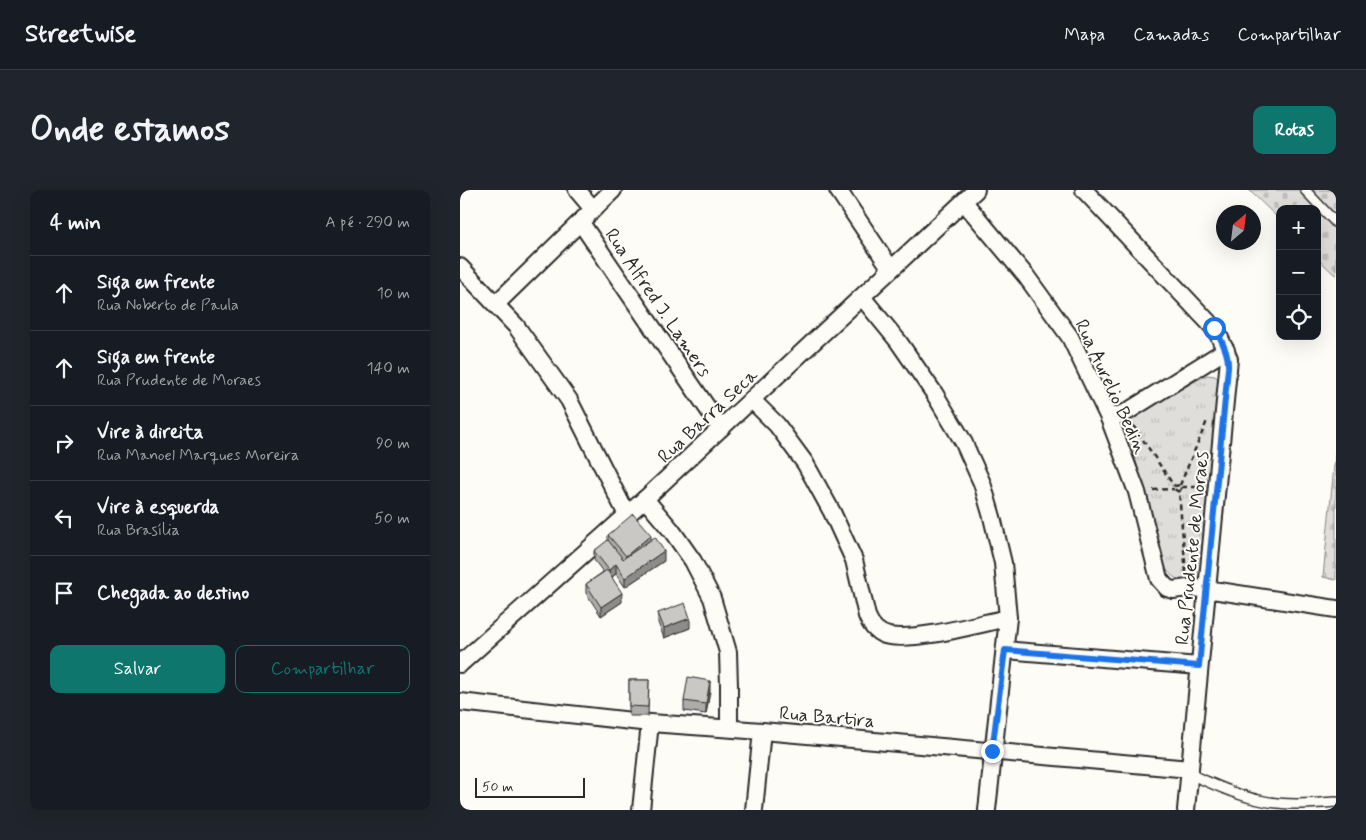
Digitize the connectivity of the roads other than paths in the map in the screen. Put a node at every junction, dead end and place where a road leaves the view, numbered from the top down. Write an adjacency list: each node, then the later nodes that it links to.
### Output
1 (577, 190): 8 (street, Rua Alfred J. Lamers)
2 (613, 190): 8 (street)
3 (838, 190): 12 (street)
4 (976, 190): 7 (street, Rua Barra Seca)
5 (1084, 190): 15 (street)
6 (1305, 190): 10 (lane)
7 (964, 202): 12 (street, Rua Barra Seca); 17 (street, Rua Aurelio Bedin)
8 (593, 209): 9 (street)
9 (580, 223): 14 (street); 18 (street, Rua Alfred J. Lamers)
10 (1336, 223)
11 (460, 266): 14 (street)
12 (891, 269): 13 (street, Rua Barra Seca)
13 (862, 297): 16 (street, Rua Barra Seca); 23 (street)
14 (496, 304): 20 (street)
15 (1226, 350): 17 (street); 21 (street, Rua Prudente de Moraes)
16 (752, 400): 18 (street, Rua Barra Seca); 23 (street)
17 (1109, 418): 21 (street, Rua Aurelio Bedin)
18 (721, 428): 19 (street, Rua Barra Seca)
19 (645, 499): 20 (street, Rua Barra Seca); 29 (street)
20 (627, 515): 25 (street, Rua Barra Seca)
21 (1206, 589): 22 (street); 26 (street, Rua Prudente de Moraes)
22 (1336, 609)
23 (1008, 618): 24 (street)
24 (1005, 650): 26 (street); 31 (street)
25 (460, 664)
26 (1199, 666): 32 (street, Rua Prudente de Moraes)
27 (460, 702): 28 (street, Rua Bartira)
28 (650, 723): 29 (street, Rua Bartira); 34 (street)
29 (729, 728): 30 (street, Rua Bartira)
30 (762, 731): 31 (street, Rua Bartira); 35 (street)
31 (992, 751): 32 (street, Rua Bartira); 36 (street)
32 (1190, 771): 33 (lane); 37 (street, Rua Prudente de Moraes)
33 (1336, 802)
34 (641, 810)
35 (754, 810)
36 (987, 810)
37 (1186, 810)

